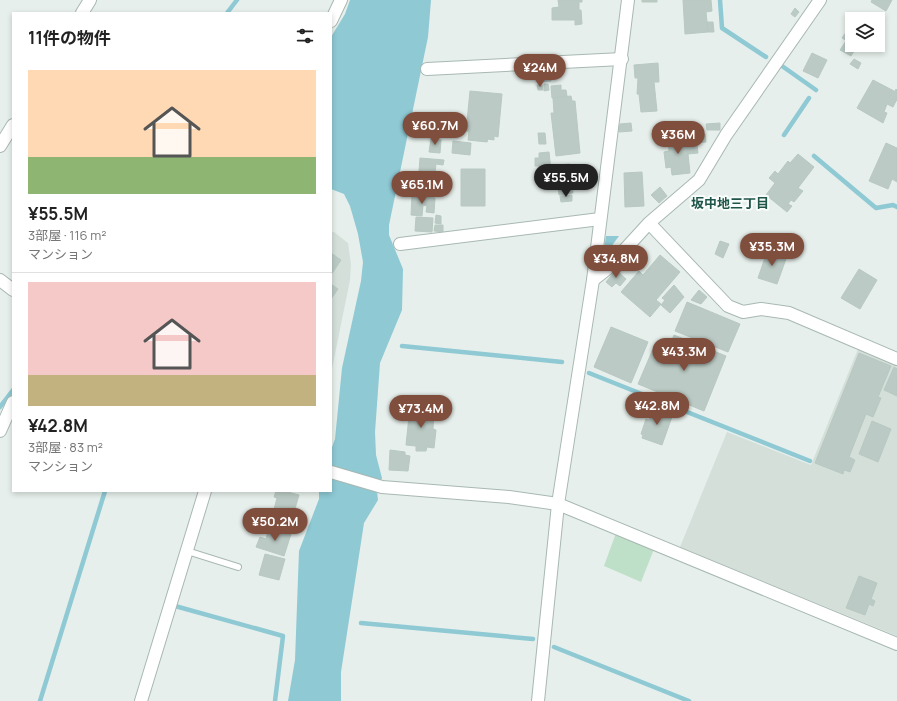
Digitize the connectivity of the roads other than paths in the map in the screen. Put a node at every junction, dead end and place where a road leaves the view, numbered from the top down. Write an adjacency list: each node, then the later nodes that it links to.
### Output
1 (90, 0): 5 (street)
2 (341, 0): 6 (street)
3 (628, 0): 7 (street)
4 (820, 0): 12 (street)
5 (83, 12)
6 (332, 19)
7 (622, 59): 8 (street); 11 (street)
8 (427, 69)
9 (12, 127): 10 (street)
10 (0, 146)
11 (600, 218): 13 (street); 15 (street)
12 (649, 223): 15 (street); 17 (street)
13 (400, 244)
14 (0, 280): 16 (street)
15 (593, 280): 22 (street)
16 (12, 289)
17 (897, 359)
18 (12, 404): 19 (street)
19 (0, 431)
20 (332, 472): 22 (street)
21 (205, 492): 23 (street)
22 (558, 504): 25 (street); 27 (street)
23 (187, 551): 24 (lane); 26 (street)
24 (238, 567)
25 (897, 644)
26 (141, 701)
27 (538, 701)

